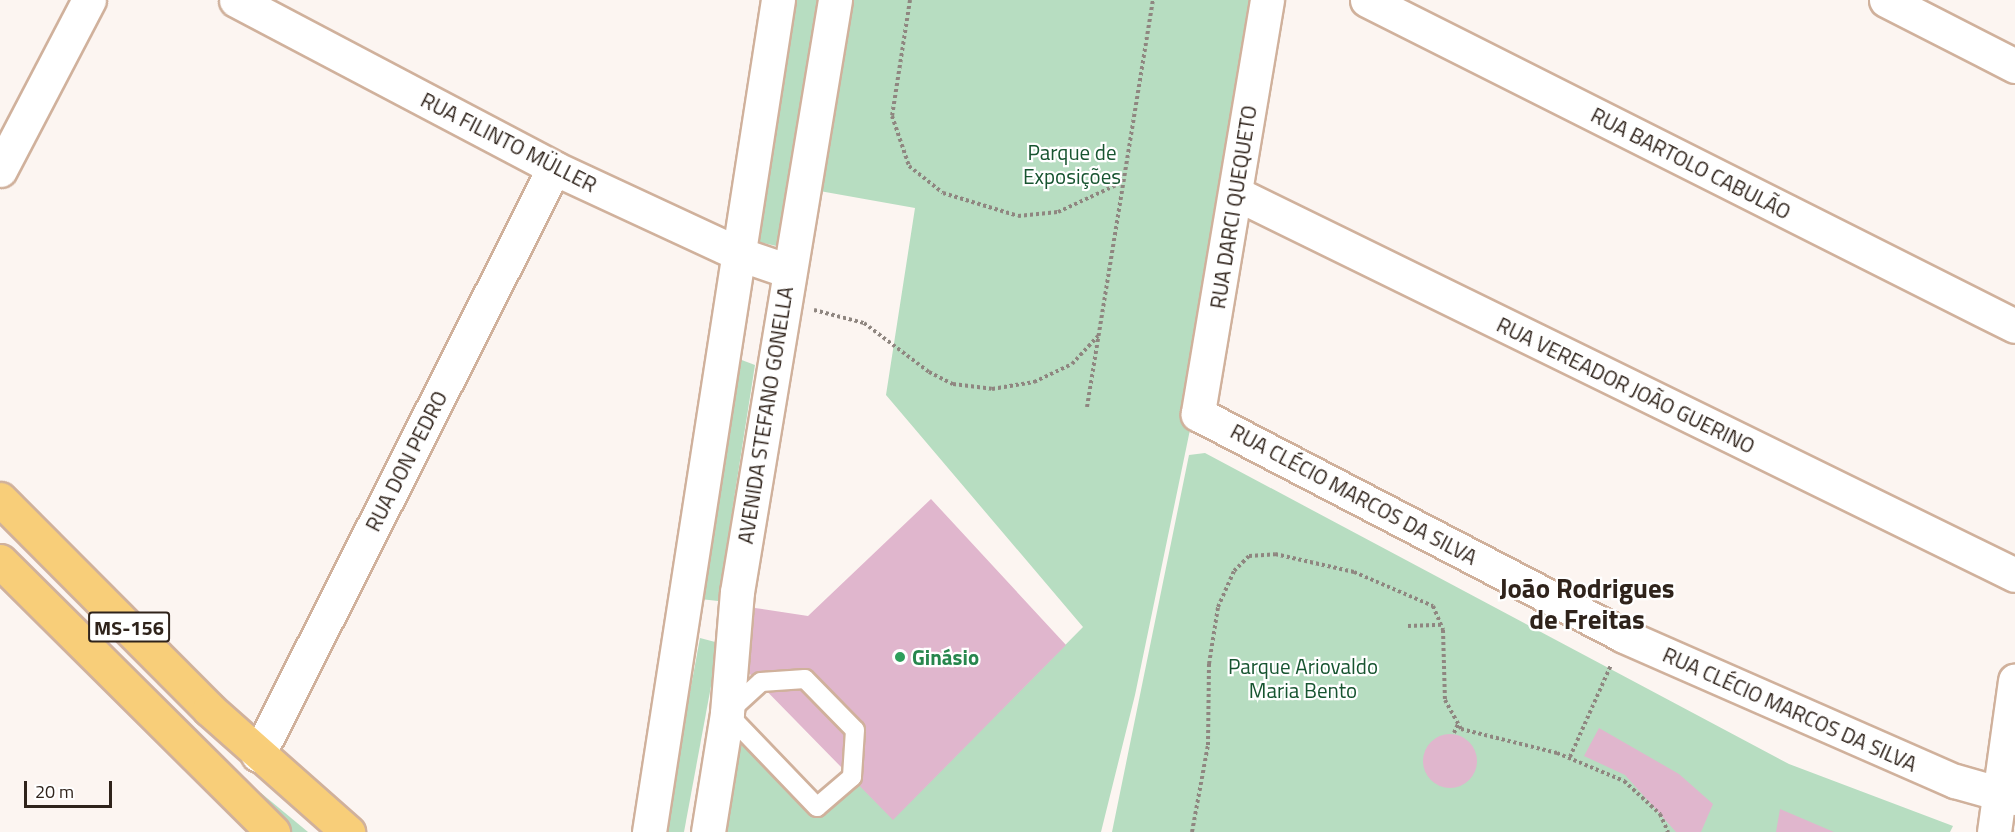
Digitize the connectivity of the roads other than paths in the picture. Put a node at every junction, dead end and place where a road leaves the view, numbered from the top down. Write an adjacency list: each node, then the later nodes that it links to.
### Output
1 (89, 0): 10 (street)
2 (236, 0): 9 (street, RUA FILINTO MÜLLER)
3 (778, 0): 12 (street)
4 (835, 0): 13 (street, AVENIDA STEFANO GONELLA)
5 (1267, 0): 11 (street, RUA DARCI QUEQUETO)
6 (1367, 0): 14 (street, RUA BARTOLO CABULÃO)
7 (1886, 0): 8 (street)
8 (2015, 66)
9 (554, 168): 12 (street, RUA FILINTO MÜLLER); 21 (street, RUA DON PEDRO)
10 (0, 170)
11 (1237, 194): 15 (street, RUA DARCI QUEQUETO); 18 (street, RUA VEREADOR JOÃO GUERINO)
12 (739, 254): 13 (street, RUA FILINTO MÜLLER); 25 (street)
13 (789, 271): 20 (street, AVENIDA STEFANO GONELLA)
14 (2015, 326)
15 (1198, 414): 22 (street, RUA CLÉCIO MARCOS DA SILVA)
16 (0, 499): 21 (main road, MS-156)
17 (0, 561): 23 (main road, MS-156)
18 (2015, 575)
19 (2015, 680): 22 (street)
20 (727, 713): 20 (lane); 26 (street, AVENIDA STEFANO GONELLA)
21 (258, 755): 24 (main road, MS-156)
22 (2009, 795): 27 (street)
23 (273, 832)
24 (348, 832)
25 (649, 832)
26 (708, 832)
27 (1994, 832)

